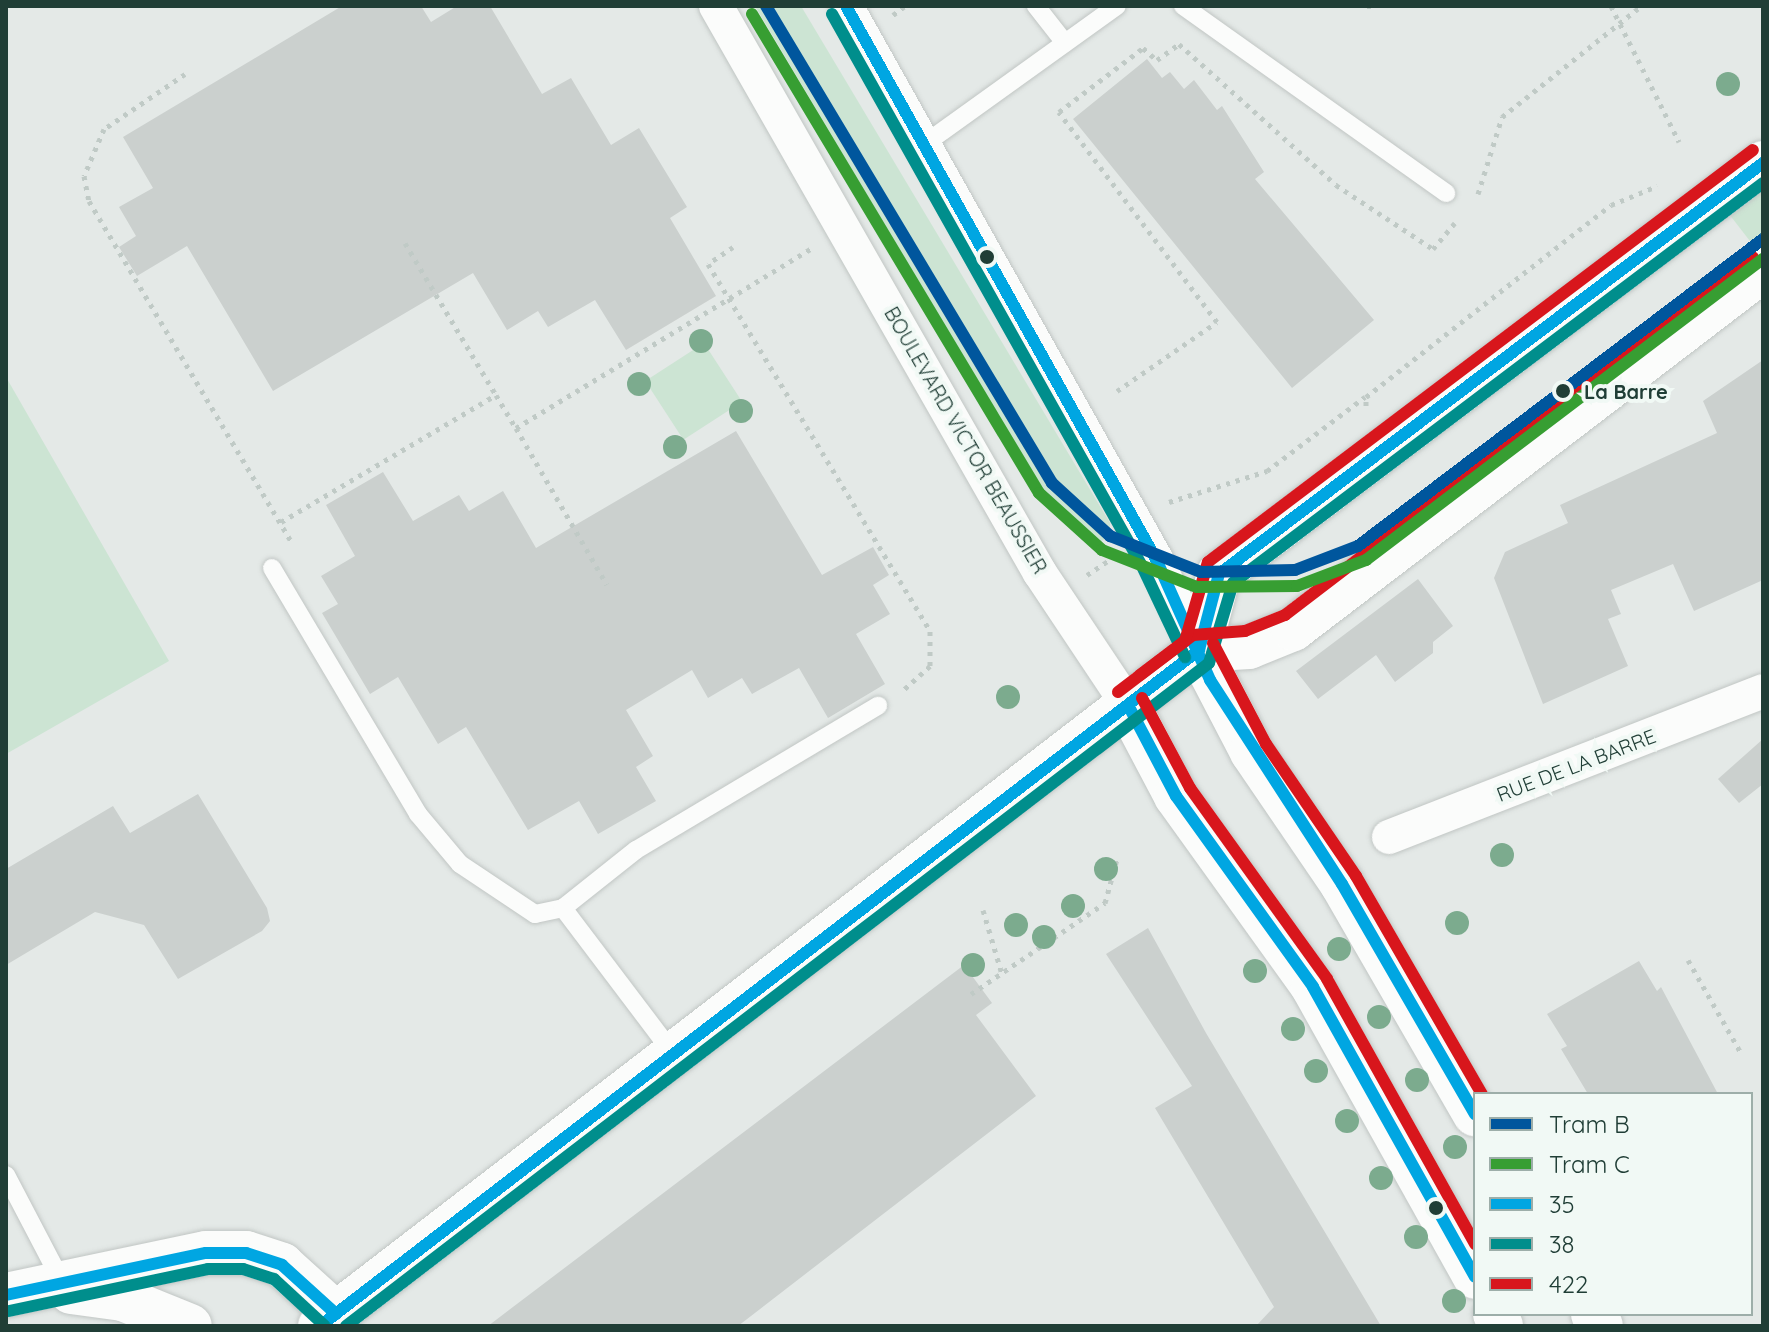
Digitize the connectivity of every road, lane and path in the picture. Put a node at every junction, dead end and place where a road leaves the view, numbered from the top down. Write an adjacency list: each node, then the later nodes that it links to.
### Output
1 (716, 6): 37 (street, BOULEVARD VICTOR BEAUSSIER)
2 (846, 6): 16 (street)
3 (905, 6): 11 (path)
4 (1036, 6): 13 (lane)
5 (1117, 6): 13 (lane)
6 (1183, 6): 18 (lane)
7 (1367, 6): 8 (path)
8 (1374, 6)
9 (1611, 6): 12 (path)
10 (1641, 6): 12 (path)
11 (893, 15)
12 (1620, 22): 15 (path); 19 (path)
13 (1065, 43): 16 (lane)
14 (185, 74): 27 (path)
15 (1679, 142)
16 (926, 143): 35 (street)
17 (1763, 163): 35 (street)
18 (1446, 193)
19 (1467, 207)
20 (1459, 218): 26 (path)
21 (405, 243): 27 (path)
22 (816, 246): 25 (path)
23 (733, 247): 25 (path)
24 (1763, 270): 35 (street)
25 (729, 299): 29 (path); 38 (path)
26 (1117, 391)
27 (496, 395): 29 (path)
28 (1366, 397): 30 (path)
29 (516, 428): 34 (path)
30 (1159, 507)
31 (1116, 556): 33 (path)
32 (272, 568): 41 (lane)
33 (1076, 582)
34 (607, 585)
35 (1199, 650): 37 (street); 48 (street)
36 (1763, 691): 39 (street, RUE DE LA BARRE)
37 (1128, 705): 47 (street); 51 (street, BOULEVARD VICTOR BEAUSSIER)
38 (878, 706): 41 (lane)
39 (1389, 837)
40 (1117, 859): 44 (path)
41 (563, 908): 47 (lane)
42 (983, 910): 44 (path)
43 (1688, 960): 46 (path)
44 (1002, 974): 45 (path)
45 (971, 994)
46 (1740, 1051)
47 (672, 1052): 54 (street)
48 (1473, 1111)
49 (6, 1175): 52 (lane)
50 (206, 1253): 52 (street); 53 (street); 54 (street)
51 (1473, 1273)
52 (38, 1289): 53 (street)
53 (161, 1318)
54 (328, 1320)

